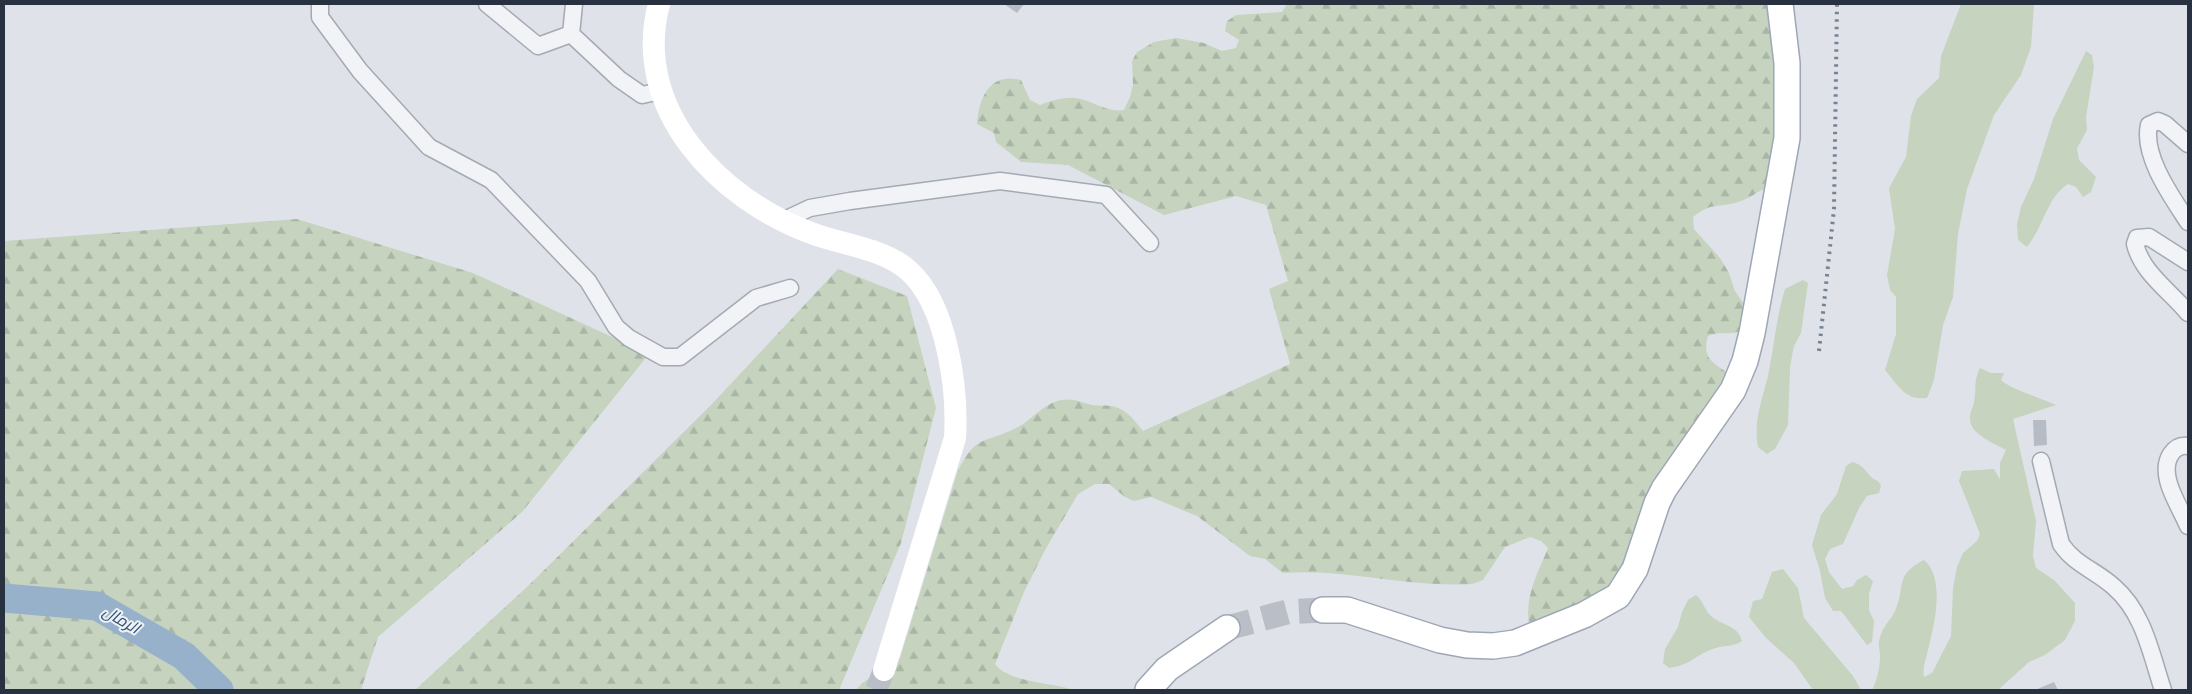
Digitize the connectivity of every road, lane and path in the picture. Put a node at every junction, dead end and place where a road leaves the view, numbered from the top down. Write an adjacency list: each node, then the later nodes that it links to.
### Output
1 (320, 4): 13 (street)
2 (487, 4): 6 (street)
3 (574, 4): 6 (street)
4 (660, 4): 7 (main road)
5 (1780, 4): 18 (main road)
6 (571, 34): 7 (street)
7 (662, 91): 9 (main road)
8 (2188, 144): 10 (street)
9 (782, 221): 11 (street); 20 (main road)
10 (2188, 222)
11 (1150, 243)
12 (2188, 262): 14 (street)
13 (790, 288)
14 (2188, 313)
15 (2188, 446): 17 (street)
16 (2042, 461): 22 (street)
17 (2188, 526)
18 (1323, 610)
19 (1227, 628): 21 (main road)
20 (884, 670)
21 (1148, 690)
22 (2162, 690)

